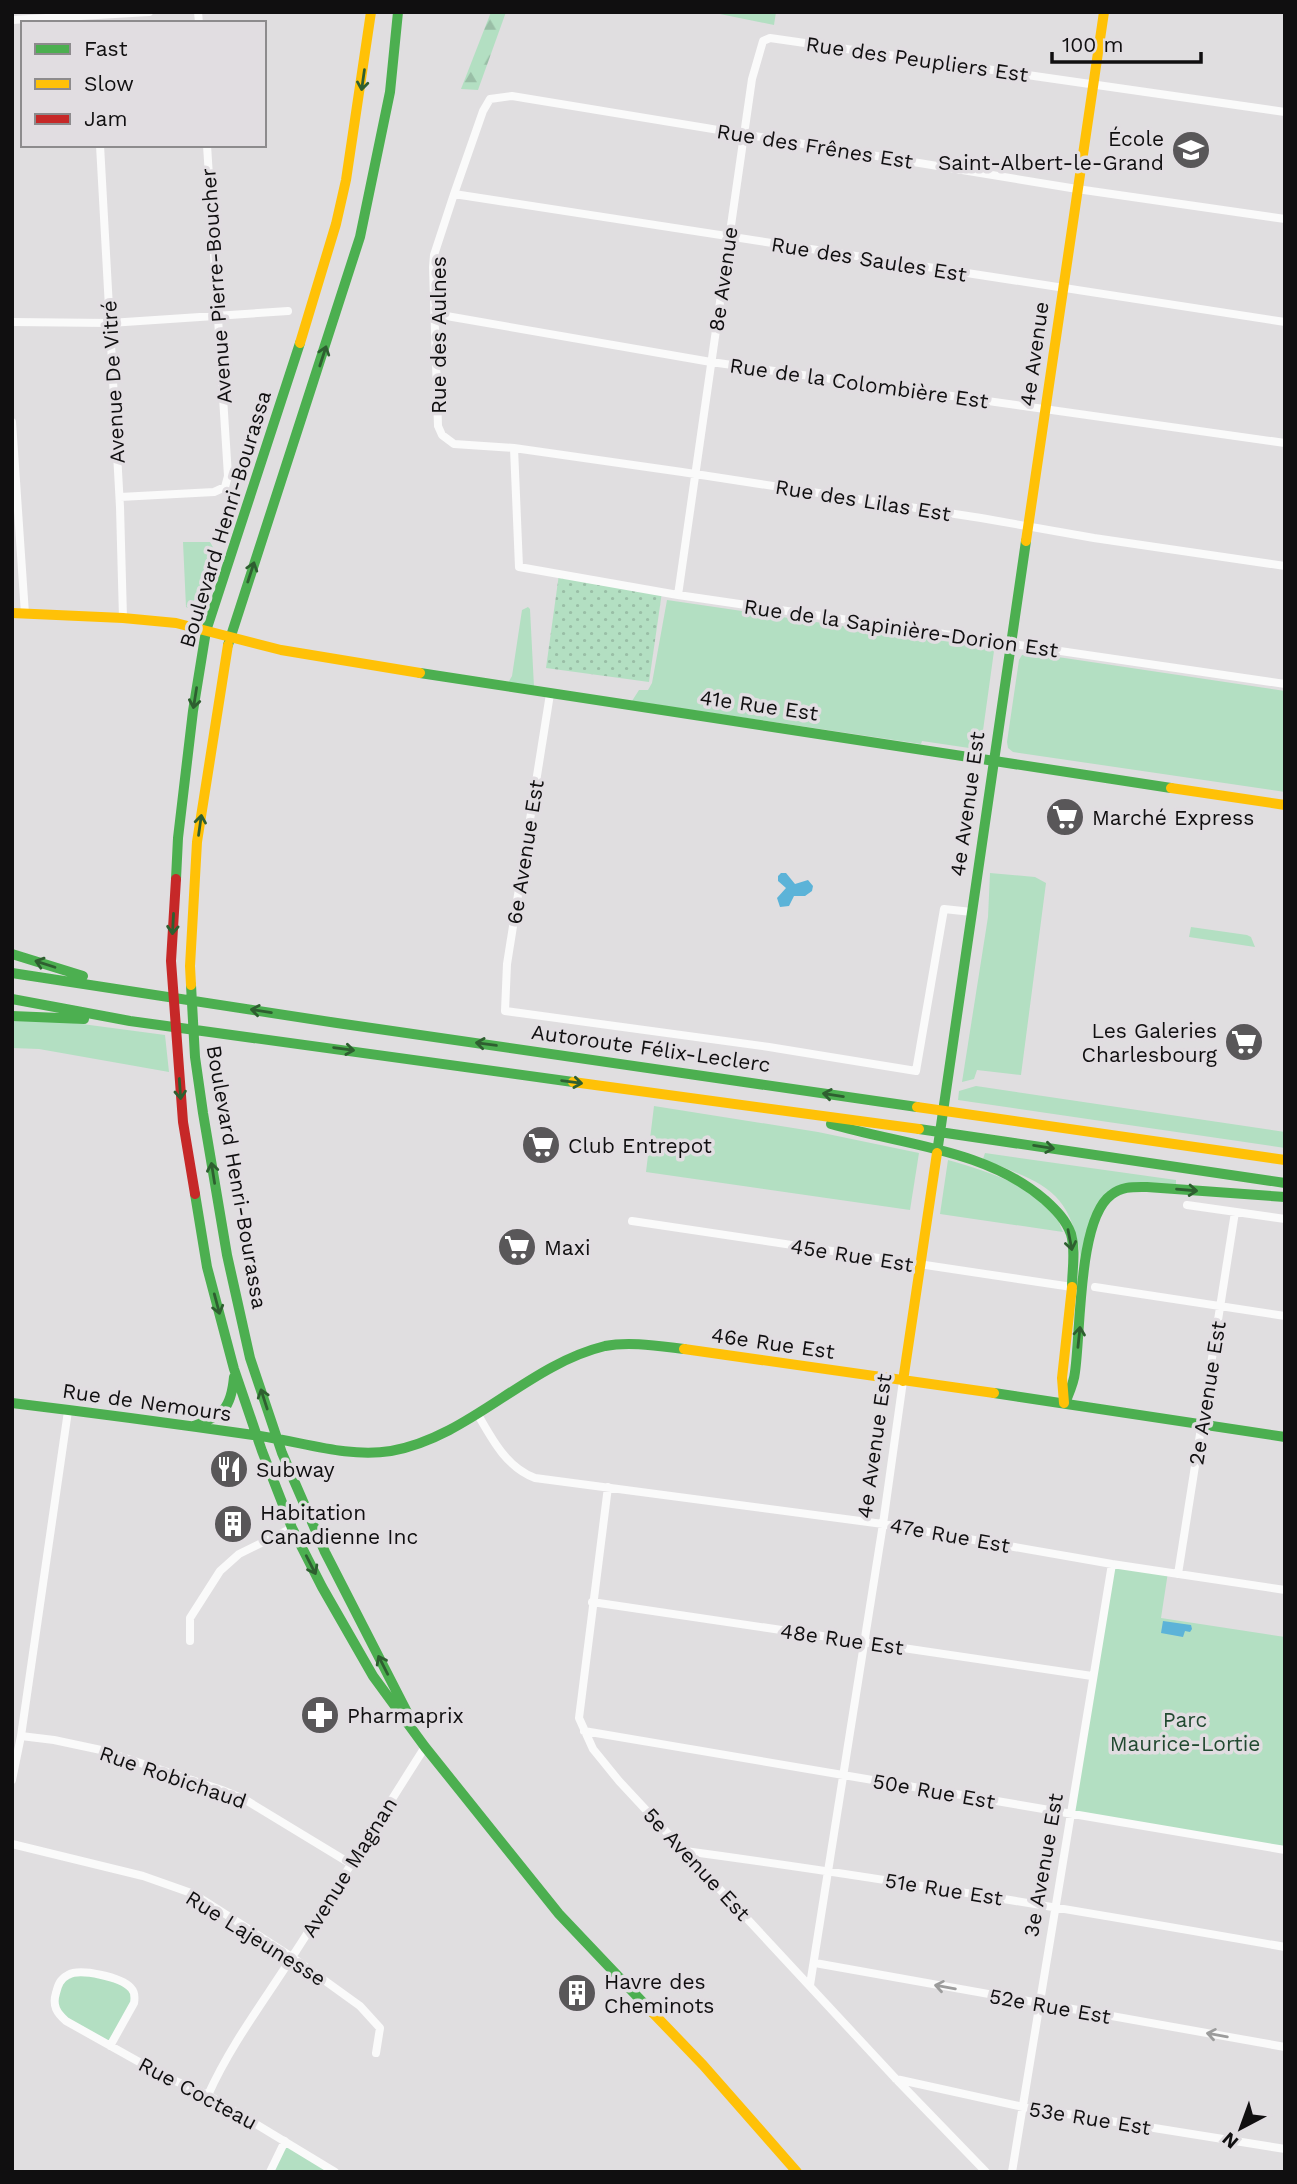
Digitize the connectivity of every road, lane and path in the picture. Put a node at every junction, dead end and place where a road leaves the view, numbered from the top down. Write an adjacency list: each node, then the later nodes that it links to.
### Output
1 (149, 12): 5 (street)
2 (371, 12): 39 (main road, Boulevard Henri-Bourassa, one-way to 39)
3 (398, 12): 40 (main road, Boulevard Henri-Bourassa, one-way to 3)
4 (1104, 12): 8 (main road, 4e Avenue)
5 (93, 17): 6 (street)
6 (12, 20)
7 (760, 46): 8 (street, Rue des Peupliers Est); 11 (street, 8e Avenue)
8 (1093, 86): 10 (street, Rue des Peupliers Est); 14 (main road, 4e Avenue)
9 (512, 96): 11 (street, Rue des Frênes Est); 15 (street, Rue des Aulnes)
10 (1285, 112)
11 (744, 134): 14 (street, Rue des Frênes Est); 17 (street, 8e Avenue)
12 (100, 147): 23 (street, Avenue De Vitré)
13 (207, 147): 21 (street, Avenue Pierre-Boucher)
14 (1077, 189): 16 (street, Rue des Frênes Est); 18 (main road, 4e Avenue)
15 (454, 194): 17 (street, Rue des Saules Est); 20 (street, Rue des Aulnes)
16 (1285, 219)
17 (729, 237): 18 (street, Rue des Saules Est); 25 (street, 8e Avenue)
18 (1063, 288): 24 (street, Rue des Saules Est); 26 (main road, 4e Avenue)
19 (288, 312): 21 (street)
20 (435, 314): 25 (street, Rue de la Colombière Est); 28 (street, Rue des Aulnes)
21 (219, 316): 23 (street); 32 (street, Avenue Pierre-Boucher)
22 (12, 322): 23 (street)
23 (110, 323): 32 (street, Avenue De Vitré)
24 (1285, 323)
25 (711, 362): 26 (street, Rue de la Colombière Est); 31 (street, 8e Avenue)
26 (1045, 410): 29 (street, Rue de la Colombière Est); 33 (main road, 4e Avenue)
27 (12, 422): 37 (street)
28 (442, 435): 30 (street, Rue des Lilas Est)
29 (1285, 443)
30 (514, 448): 31 (street, Rue des Lilas Est); 35 (street, Rue de la Sapinière-Dorion Est)
31 (695, 474): 33 (street, Rue des Lilas Est); 35 (street, 8e Avenue)
32 (120, 497): 38 (street, Avenue De Vitré)
33 (1028, 526): 34 (street, Rue des Lilas Est); 41 (main road, 4e Avenue)
34 (1285, 566)
35 (678, 595): 41 (street, Rue de la Sapinière-Dorion Est)
36 (12, 613): 37 (main road, 41e Rue Est)
37 (25, 614): 38 (main road, 41e Rue Est)
38 (123, 618): 39 (main road, 41e Rue Est)
39 (206, 631): 40 (main road, 41e Rue Est); 67 (main road, Boulevard Henri-Bourassa, one-way to 67)
40 (229, 637): 43 (main road, 41e Rue Est); 77 (main road, Boulevard Henri-Bourassa, one-way to 40)
41 (1010, 645): 42 (street, Rue de la Sapinière-Dorion Est); 44 (main road, 4e Avenue)
42 (1285, 684)
43 (550, 694): 45 (main road, 41e Rue Est); 47 (street, 6e Avenue Est)
44 (1001, 701): 45 (main road, 4e Avenue Est)
45 (993, 761): 46 (main road, 41e Rue Est); 47 (main road, 4e Avenue Est)
46 (1285, 805)
47 (972, 912): 62 (main road, 4e Avenue Est)
48 (12, 954): 50 (main road, one-way to 48)
49 (12, 973): 50 (main road, Autoroute Félix-Leclerc)
50 (125, 990): 55 (main road, Autoroute Félix-Leclerc, one-way to 50)
51 (12, 999): 53 (main road, Autoroute Félix-Leclerc)
52 (12, 1016): 53 (main road)
53 (130, 1021): 54 (main road, Autoroute Félix-Leclerc, one-way to 54)
54 (800, 1113): 56 (main road, Autoroute Félix-Leclerc, one-way to 56); 63 (main road, one-way to 63)
55 (1285, 1158)
56 (1285, 1183)
57 (1285, 1197): 70 (main road, one-way to 57)
58 (1187, 1205): 59 (street)
59 (1235, 1212): 60 (street); 65 (street, 2e Avenue Est)
60 (1285, 1219)
61 (632, 1221): 62 (street, 45e Rue Est)
62 (920, 1265): 63 (street, 45e Rue Est); 68 (main road, 4e Avenue Est)
63 (1072, 1287): 70 (main road)
64 (1094, 1287): 65 (street)
65 (1220, 1306): 66 (street); 73 (street, 2e Avenue Est)
66 (1285, 1316)
67 (234, 1369): 74 (main road); 75 (main road, Boulevard Henri-Bourassa)
68 (903, 1381): 70 (main road, 46e Rue Est); 72 (main road, 46e Rue Est); 79 (street, 4e Avenue Est)
69 (12, 1403): 71 (main road, Rue de Nemours)
70 (1065, 1403): 73 (main road, 46e Rue Est)
71 (68, 1411): 74 (main road, Rue de Nemours); 89 (street)
72 (477, 1413): 77 (main road, 46e Rue Est); 78 (street, 47e Rue Est)
73 (1203, 1425): 76 (main road, 46e Rue Est); 82 (street, 2e Avenue Est)
74 (192, 1428): 75 (main road, Rue de Nemours)
75 (256, 1435): 77 (main road, Rue de Nemours); 80 (main road, Boulevard Henri-Bourassa)
76 (1285, 1437)
77 (277, 1439): 90 (main road, Boulevard Henri-Bourassa, one-way to 77)
78 (608, 1487): 79 (street, 47e Rue Est); 84 (street, 5e Avenue Est)
79 (883, 1524): 81 (street, 47e Rue Est); 86 (street, 4e Avenue Est)
80 (292, 1528): 85 (street); 90 (main road, Boulevard Henri-Bourassa, one-way to 90)
81 (1112, 1564): 82 (street, 47e Rue Est); 87 (street, 3e Avenue Est)
82 (1178, 1574): 83 (street, 47e Rue Est)
83 (1285, 1590)
84 (592, 1602): 86 (street, 48e Rue Est); 88 (street, 5e Avenue Est)
85 (190, 1641)
86 (865, 1642): 87 (street, 48e Rue Est); 91 (street, 4e Avenue Est)
87 (1092, 1676): 93 (street, 3e Avenue Est)
88 (584, 1731): 91 (street, 50e Rue Est); 96 (street, 5e Avenue Est)
89 (21, 1736): 92 (street); 97 (street, Rue Robichaud)
90 (425, 1747): 97 (street, Avenue Magnan); 115 (main road, Boulevard Henri-Bourassa)
91 (844, 1775): 93 (street, 50e Rue Est); 98 (street, 4e Avenue Est)
92 (12, 1780)
93 (1071, 1814): 95 (street, 50e Rue Est); 99 (street, 3e Avenue Est)
94 (12, 1844): 101 (street, Rue Lajeunesse)
95 (1285, 1850)
96 (685, 1851): 98 (street, 51e Rue Est); 103 (street, 5e Avenue Est)
97 (351, 1864): 101 (street, Avenue Magnan)
98 (827, 1870): 99 (street, 51e Rue Est); 102 (street, 4e Avenue Est)
99 (1055, 1906): 100 (street, 51e Rue Est); 104 (street, 3e Avenue Est)
100 (1285, 1947)
101 (292, 1957): 107 (street, Rue Lajeunesse); 109 (street, Avenue Magnan)
102 (815, 1963): 103 (street, 4e Avenue Est); 104 (street, 52e Rue Est, one-way to 102)
103 (810, 1985): 108 (street, 5e Avenue Est)
104 (1039, 2004): 106 (street, 52e Rue Est, one-way to 104); 110 (street, 3e Avenue Est)
105 (110, 2046): 105 (street, Rue Cocteau); 109 (street, Rue Cocteau)
106 (1285, 2047)
107 (376, 2053)
108 (896, 2079): 110 (street, 53e Rue Est); 116 (street, 5e Avenue Est)
109 (208, 2095): 111 (street, Rue Cocteau)
110 (1023, 2107): 112 (street, 53e Rue Est); 117 (street, 3e Avenue Est)
111 (285, 2141): 113 (street); 114 (street, Rue Cocteau)
112 (1285, 2149)
113 (270, 2172)
114 (335, 2172)
115 (797, 2172)
116 (986, 2172)
117 (1012, 2172)

